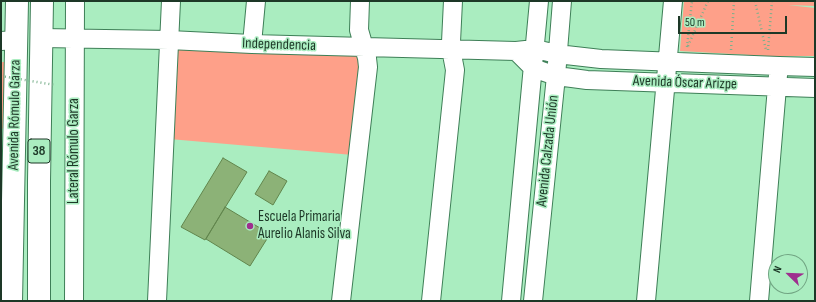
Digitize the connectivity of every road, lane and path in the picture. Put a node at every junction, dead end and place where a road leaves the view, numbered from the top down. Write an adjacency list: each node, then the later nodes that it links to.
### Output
1 (17, 1): 19 (main road, Avenida Rómulo Garza / 38)
2 (42, 1): 16 (main road, Avenida Rómulo Garza / 38)
3 (75, 1): 17 (street, Lateral Rómulo Garza)
4 (171, 1): 18 (street)
5 (256, 1): 20 (street)
6 (360, 1): 21 (street)
7 (454, 1): 22 (street)
8 (539, 1): 23 (street, Avenida Calzada Unión)
9 (562, 1): 25 (street, Avenida Calzada Unión)
10 (673, 1): 27 (street)
11 (692, 1): 12 (path)
12 (708, 1)
13 (734, 1): 26 (path)
14 (755, 1): 15 (path)
15 (772, 1)
16 (42, 38): 17 (street, Independencia); 38 (main road, Avenida Rómulo Garza / 38)
17 (74, 39): 18 (street, Independencia); 39 (street, Lateral Rómulo Garza)
18 (169, 40): 20 (street, Independencia); 40 (street)
19 (9, 41): 37 (main road, Avenida Rómulo Garza / 38)
20 (252, 44): 21 (street, Independencia)
21 (364, 47): 22 (street, Independencia); 41 (street)
22 (451, 49): 24 (street, Independencia); 42 (street)
23 (535, 50): 24 (street, Independencia); 25 (street, Avenida Óscar Arizpe); 30 (street, Avenida Calzada Unión)
24 (516, 51): 30 (street)
25 (557, 54): 27 (street, Avenida Óscar Arizpe); 32 (street, Avenida Calzada Unión)
26 (731, 54)
27 (668, 61): 28 (street, Avenida Óscar Arizpe); 33 (street)
28 (779, 66): 29 (street, Avenida Óscar Arizpe); 35 (street)
29 (815, 67)
30 (533, 68): 32 (street, Avenida Óscar Arizpe); 43 (street, Avenida Calzada Unión)
31 (1, 76): 34 (path, bridge)
32 (556, 76): 33 (street, Avenida Óscar Arizpe); 44 (street, Avenida Calzada Unión)
33 (666, 83): 35 (street, Avenida Óscar Arizpe); 45 (street)
34 (55, 85)
35 (776, 87): 36 (street, Avenida Óscar Arizpe); 46 (street)
36 (815, 88)
37 (11, 301)
38 (39, 301)
39 (74, 301)
40 (157, 301)
41 (341, 301)
42 (431, 301)
43 (511, 301)
44 (533, 301)
45 (646, 301)
46 (758, 301)

